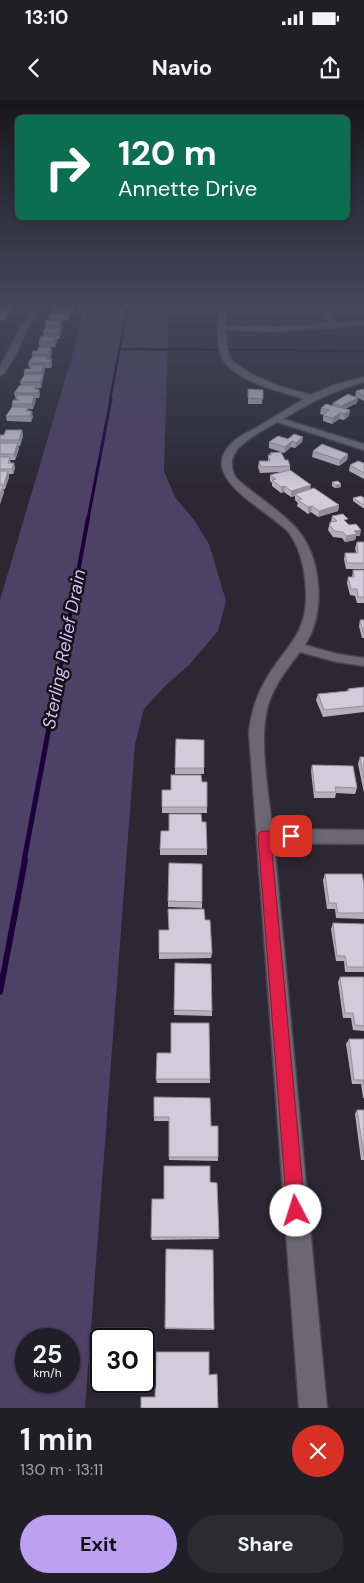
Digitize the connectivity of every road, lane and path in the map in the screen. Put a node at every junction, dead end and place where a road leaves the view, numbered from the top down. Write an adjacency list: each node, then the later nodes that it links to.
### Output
1 (233, 366): 3 (street)
2 (364, 379): 3 (street)
3 (310, 398): 4 (street)
4 (275, 419): 5 (street); 6 (street)
5 (364, 447)
6 (298, 647): 7 (street); 8 (street)
7 (364, 662)
8 (264, 836): 9 (street); 10 (street)
9 (364, 837)
10 (313, 1408)

